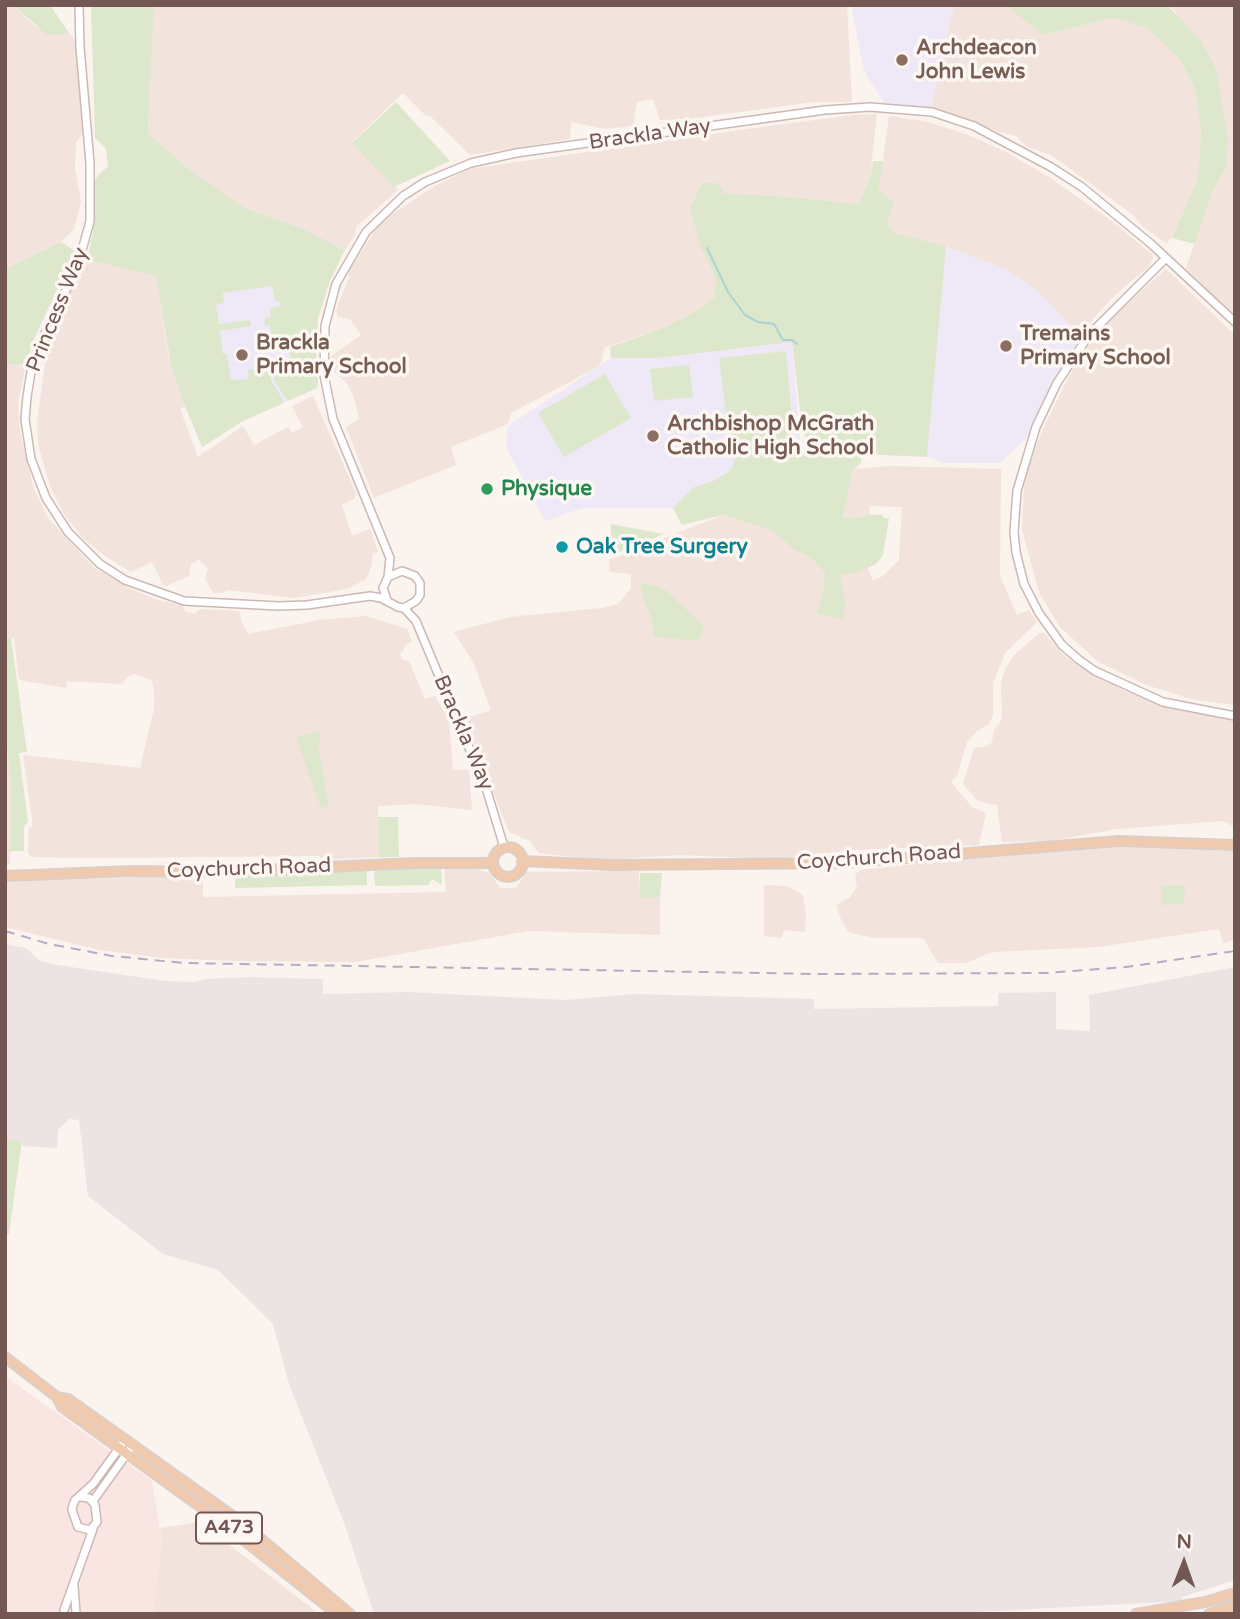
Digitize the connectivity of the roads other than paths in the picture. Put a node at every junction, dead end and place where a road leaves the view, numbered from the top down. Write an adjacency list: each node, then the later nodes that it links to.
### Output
1 (79, 5): 8 (street, Princess Way)
2 (1166, 258): 3 (street, Brackla Way); 4 (street, Brackla Way); 13 (street)
3 (1235, 322)
4 (390, 558): 5 (street, Brackla Way); 6 (street, Brackla Way)
5 (402, 570): 6 (street); 9 (street)
6 (388, 577): 7 (street)
7 (384, 585): 8 (street); 10 (street)
8 (370, 596): 10 (street, Princess Way)
9 (418, 599): 11 (street); 12 (street, Brackla Way)
10 (387, 600): 11 (street)
11 (404, 608): 12 (street, Brackla Way)
12 (416, 621): 15 (street, Brackla Way)
13 (1235, 716)
14 (1235, 845): 16 (main road, Coychurch Road)
15 (504, 847): 16 (main road); 17 (main road)
16 (522, 861): 17 (main road, Coychurch Road)
17 (494, 863): 18 (main road, Coychurch Road)
18 (5, 876)
19 (5, 1357): 20 (main road, A473)
20 (126, 1447): 21 (street); 22 (street); 31 (main road, A473); 32 (main road, A473)
21 (80, 1497): 22 (street); 24 (street)
22 (93, 1501): 23 (street)
23 (94, 1527): 24 (street); 25 (street)
24 (80, 1529): 25 (street)
25 (84, 1547): 26 (street)
26 (74, 1582): 29 (street); 30 (street)
27 (1235, 1593): 33 (main road)
28 (1235, 1605): 34 (main road)
29 (61, 1612): 30 (street)
30 (77, 1613)
31 (337, 1614)
32 (351, 1614)
33 (1136, 1614)
34 (1209, 1614)

